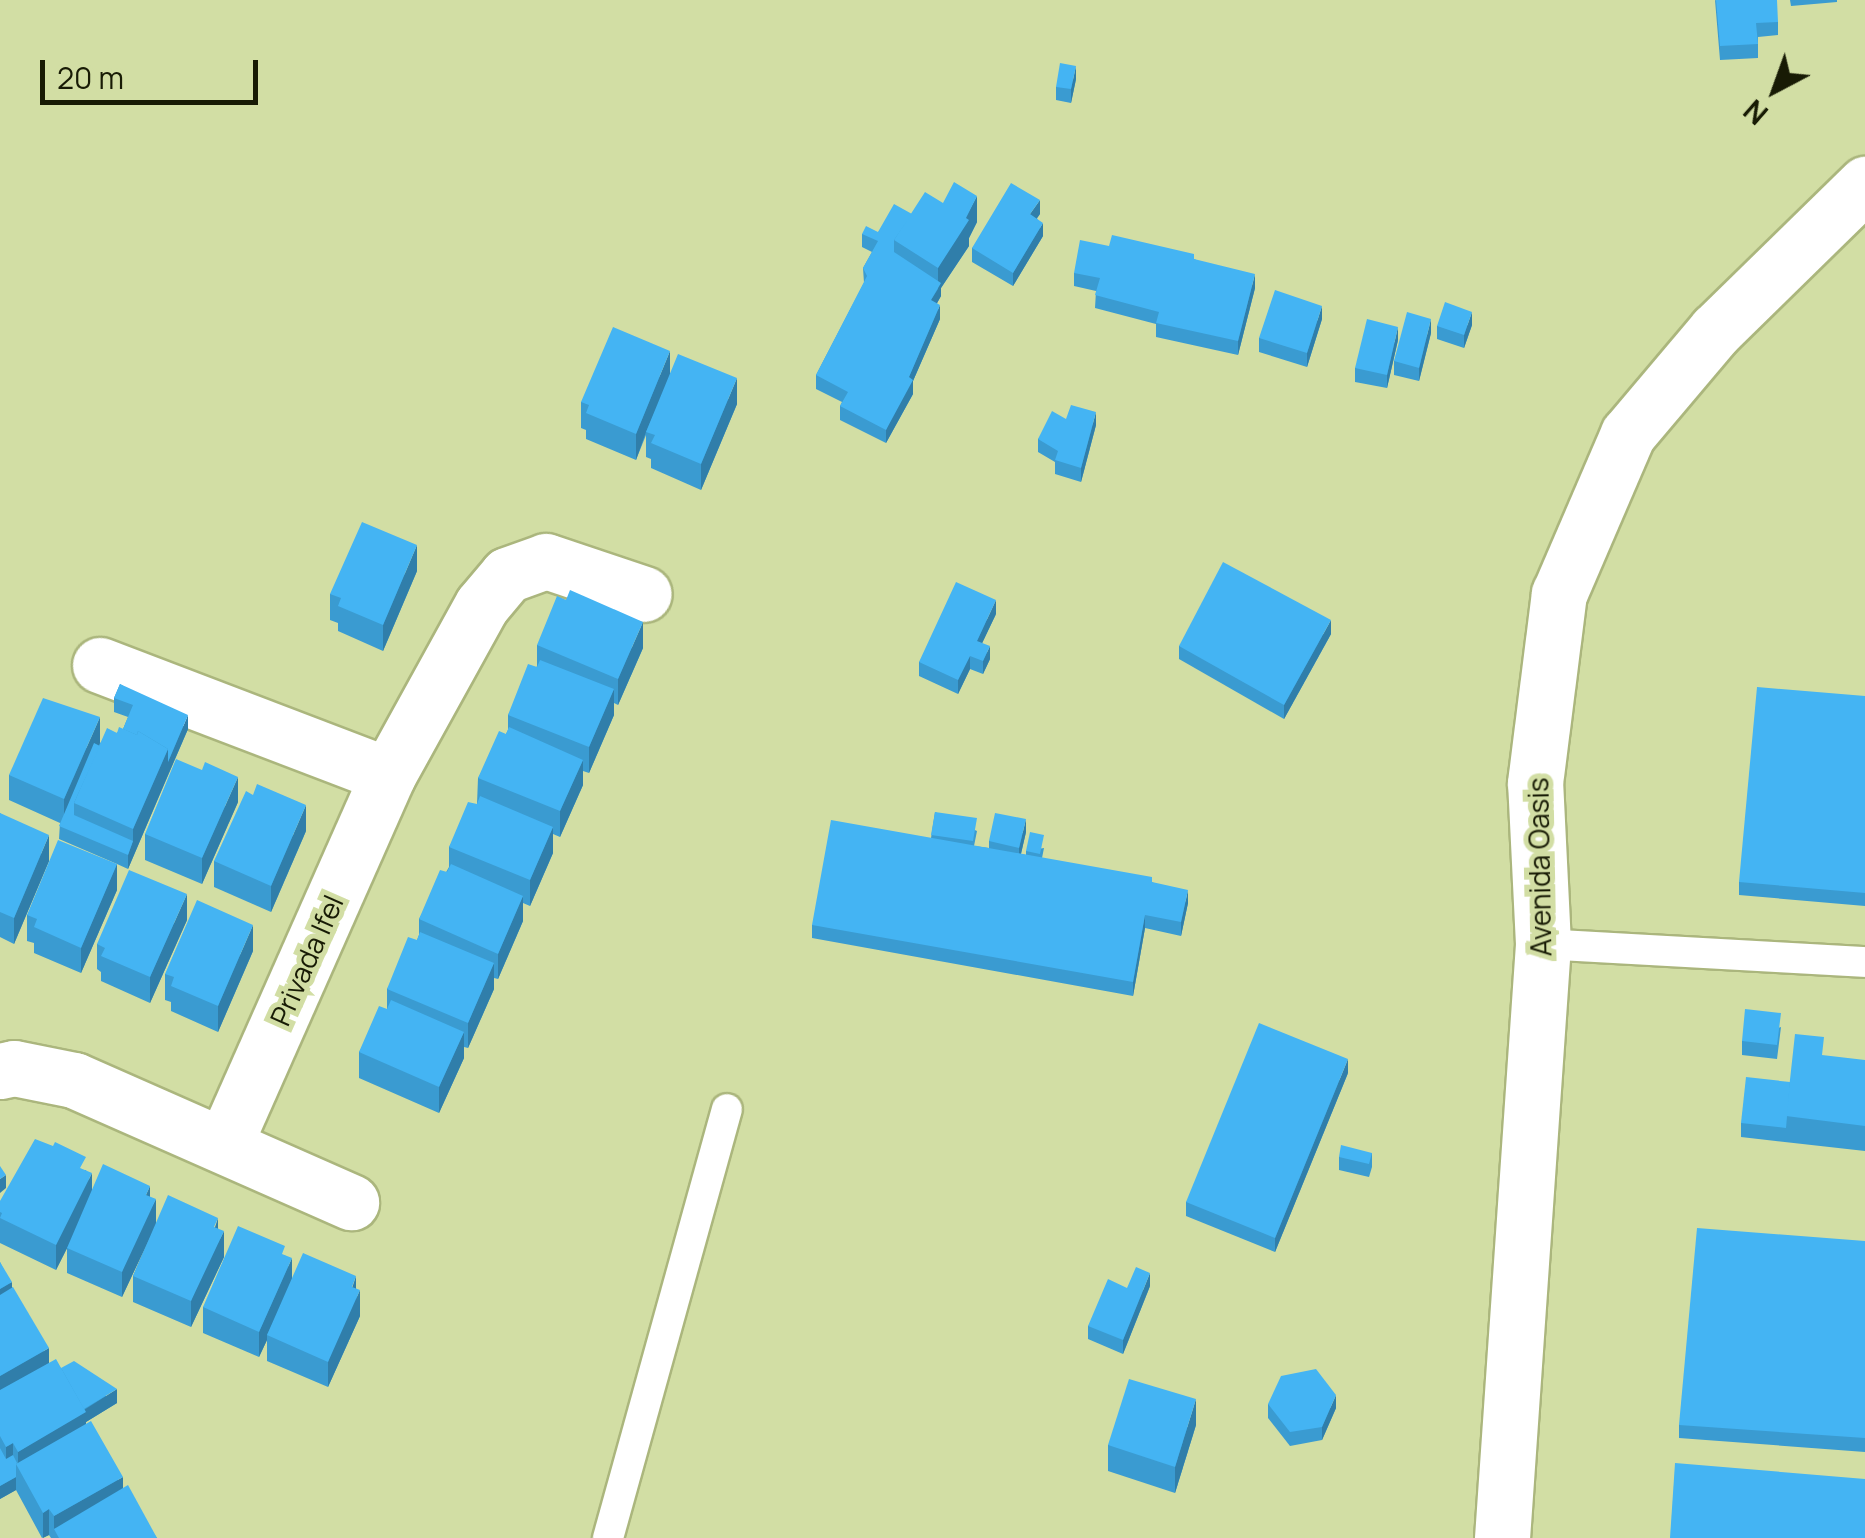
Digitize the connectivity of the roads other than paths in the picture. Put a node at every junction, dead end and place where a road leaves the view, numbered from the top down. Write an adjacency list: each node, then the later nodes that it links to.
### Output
1 (1865, 184): 5 (street, Avenida Oasis)
2 (644, 594): 4 (street, Privada Ifel)
3 (100, 665): 4 (street)
4 (388, 774): 9 (street, Privada Ifel)
5 (1543, 944): 6 (lane); 12 (street, Avenida Oasis)
6 (1865, 962)
7 (0, 1071): 9 (street)
8 (727, 1109): 11 (lane)
9 (224, 1145): 10 (street)
10 (351, 1202)
11 (608, 1538)
12 (1502, 1538)

